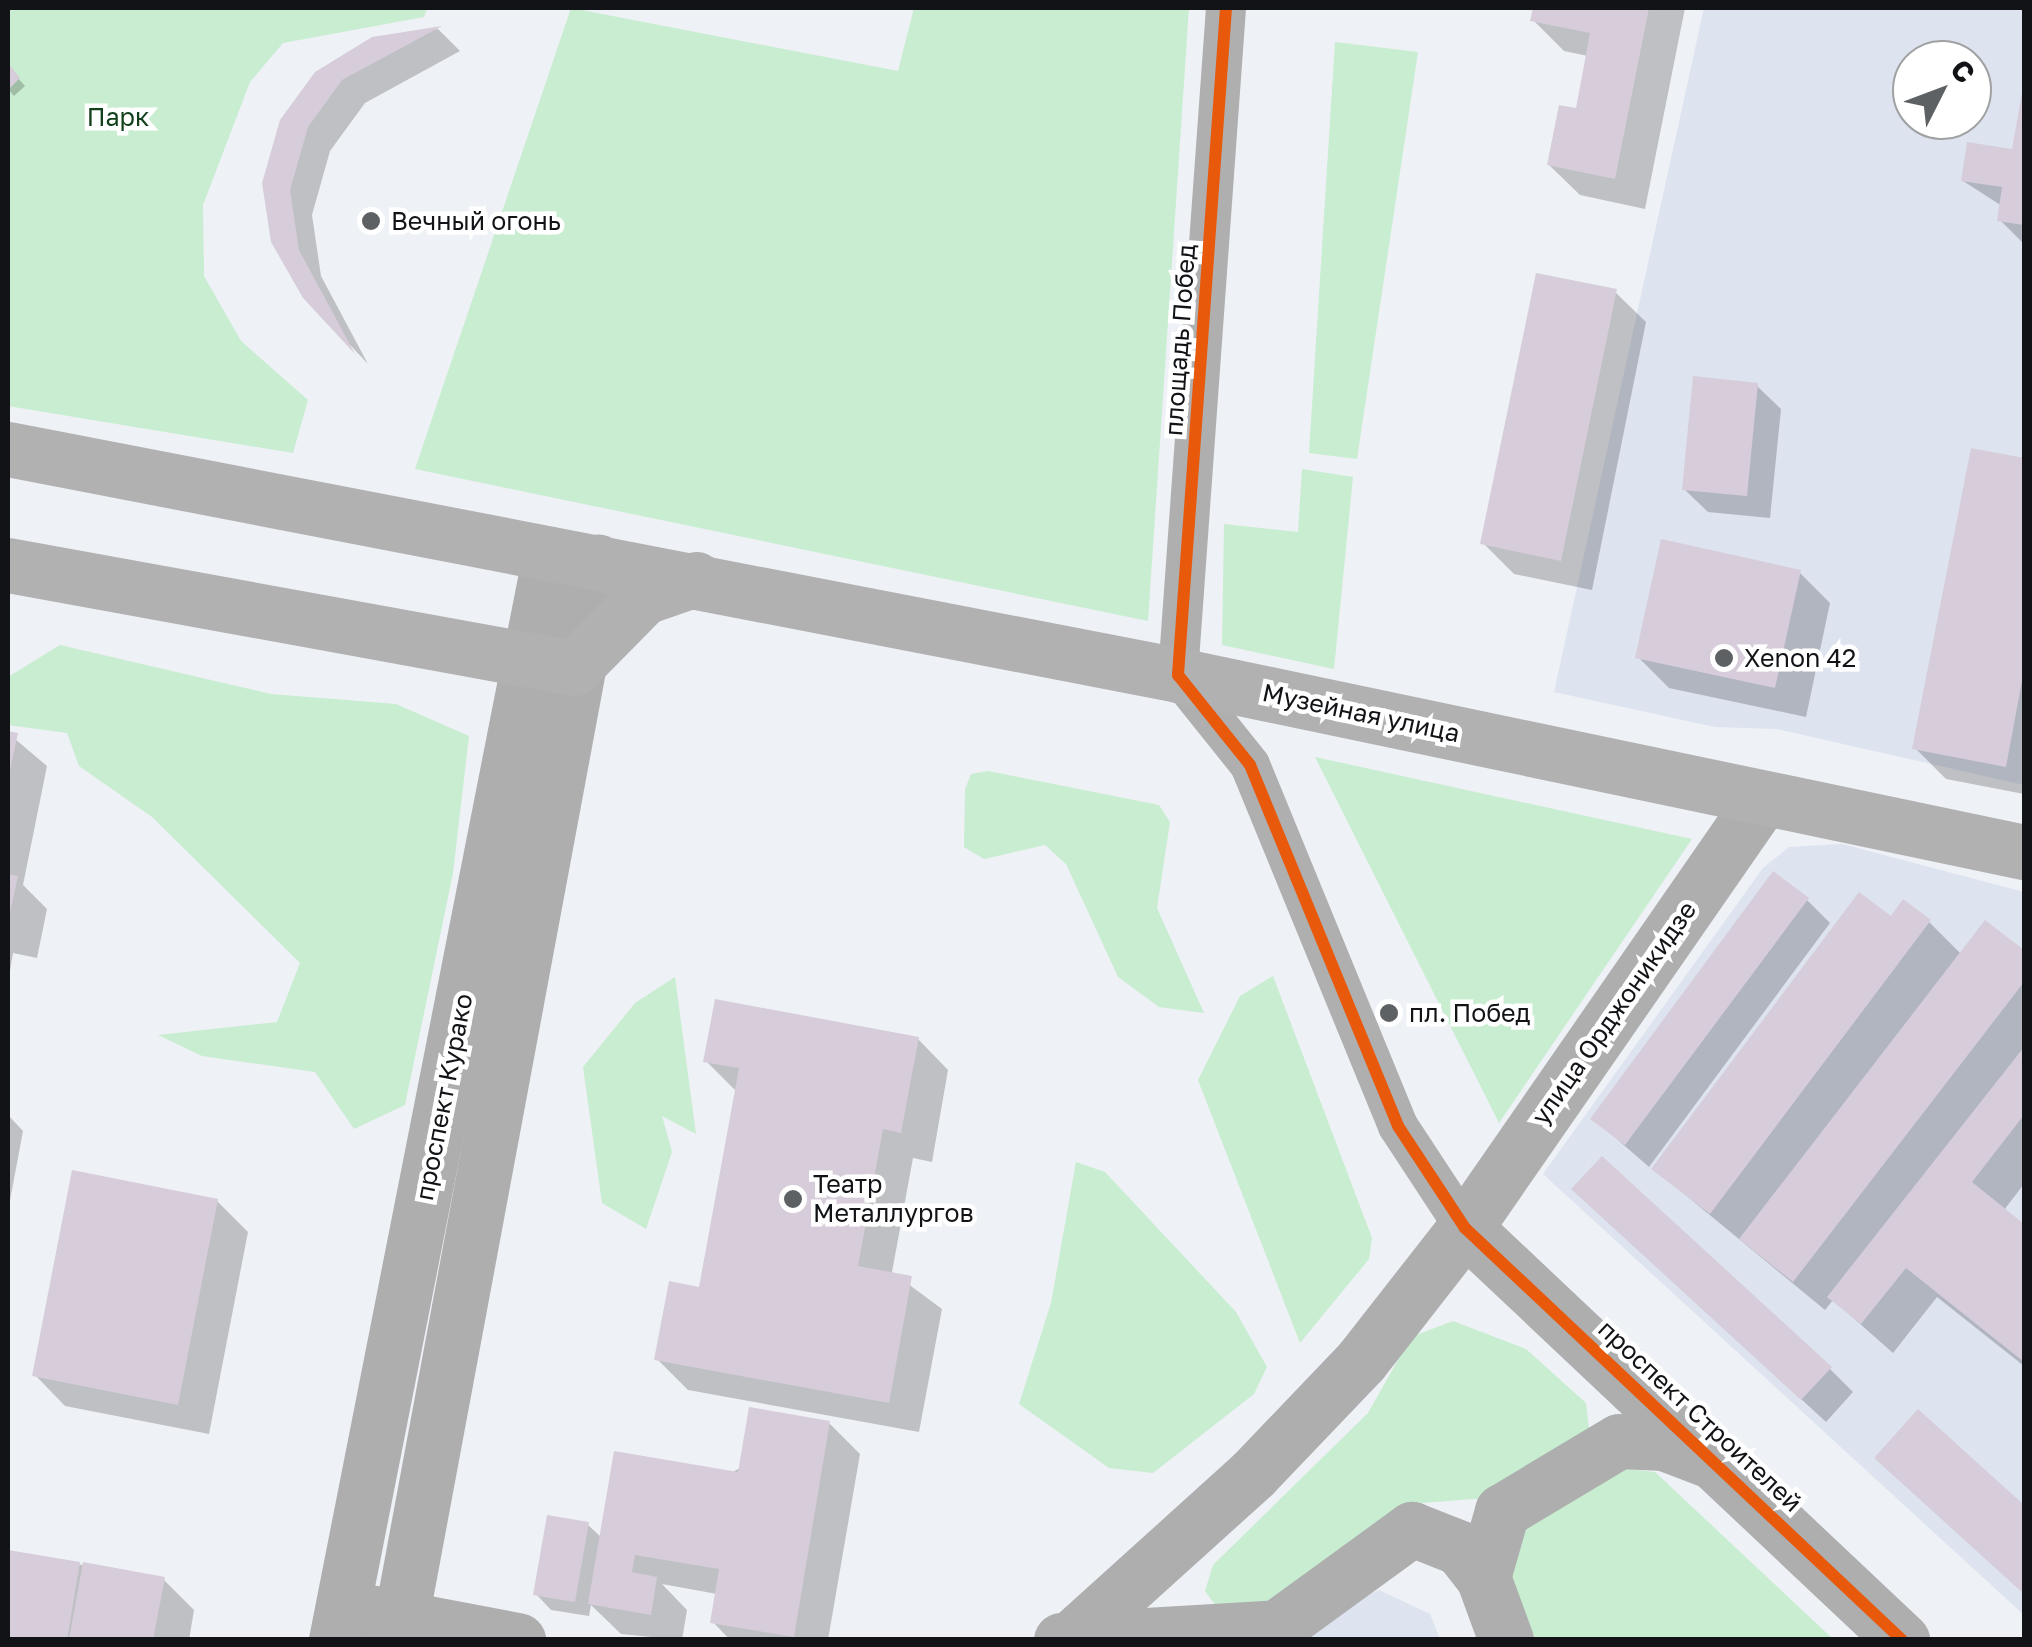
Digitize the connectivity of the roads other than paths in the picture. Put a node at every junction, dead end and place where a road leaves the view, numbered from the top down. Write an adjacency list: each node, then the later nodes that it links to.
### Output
1 (1226, 8): 7 (street, площадь Побед)
2 (8, 449): 3 (main road, Музейная улица)
3 (574, 558): 5 (main road, Музейная улица); 6 (main road, проспект Курако)
4 (8, 565): 6 (main road)
5 (696, 579): 6 (main road); 7 (main road, Музейная улица)
6 (552, 664): 13 (main road, проспект Курако); 14 (main road, проспект Курако)
7 (1178, 675): 8 (main road, Музейная улица); 10 (street)
8 (1763, 798): 9 (main road, Музейная улица); 10 (main road, улица Орджоникидзе)
9 (2024, 852)
10 (1464, 1228): 11 (main road, проспект Строителей); 15 (main road, улица Орджоникидзе)
11 (1724, 1468): 12 (main road); 18 (main road, проспект Строителей)
12 (1483, 1577): 15 (main road); 17 (main road)
13 (339, 1623): 14 (main road)
14 (400, 1628): 16 (main road)
15 (1068, 1637)
16 (518, 1640)
17 (1506, 1640)
18 (1902, 1640)

